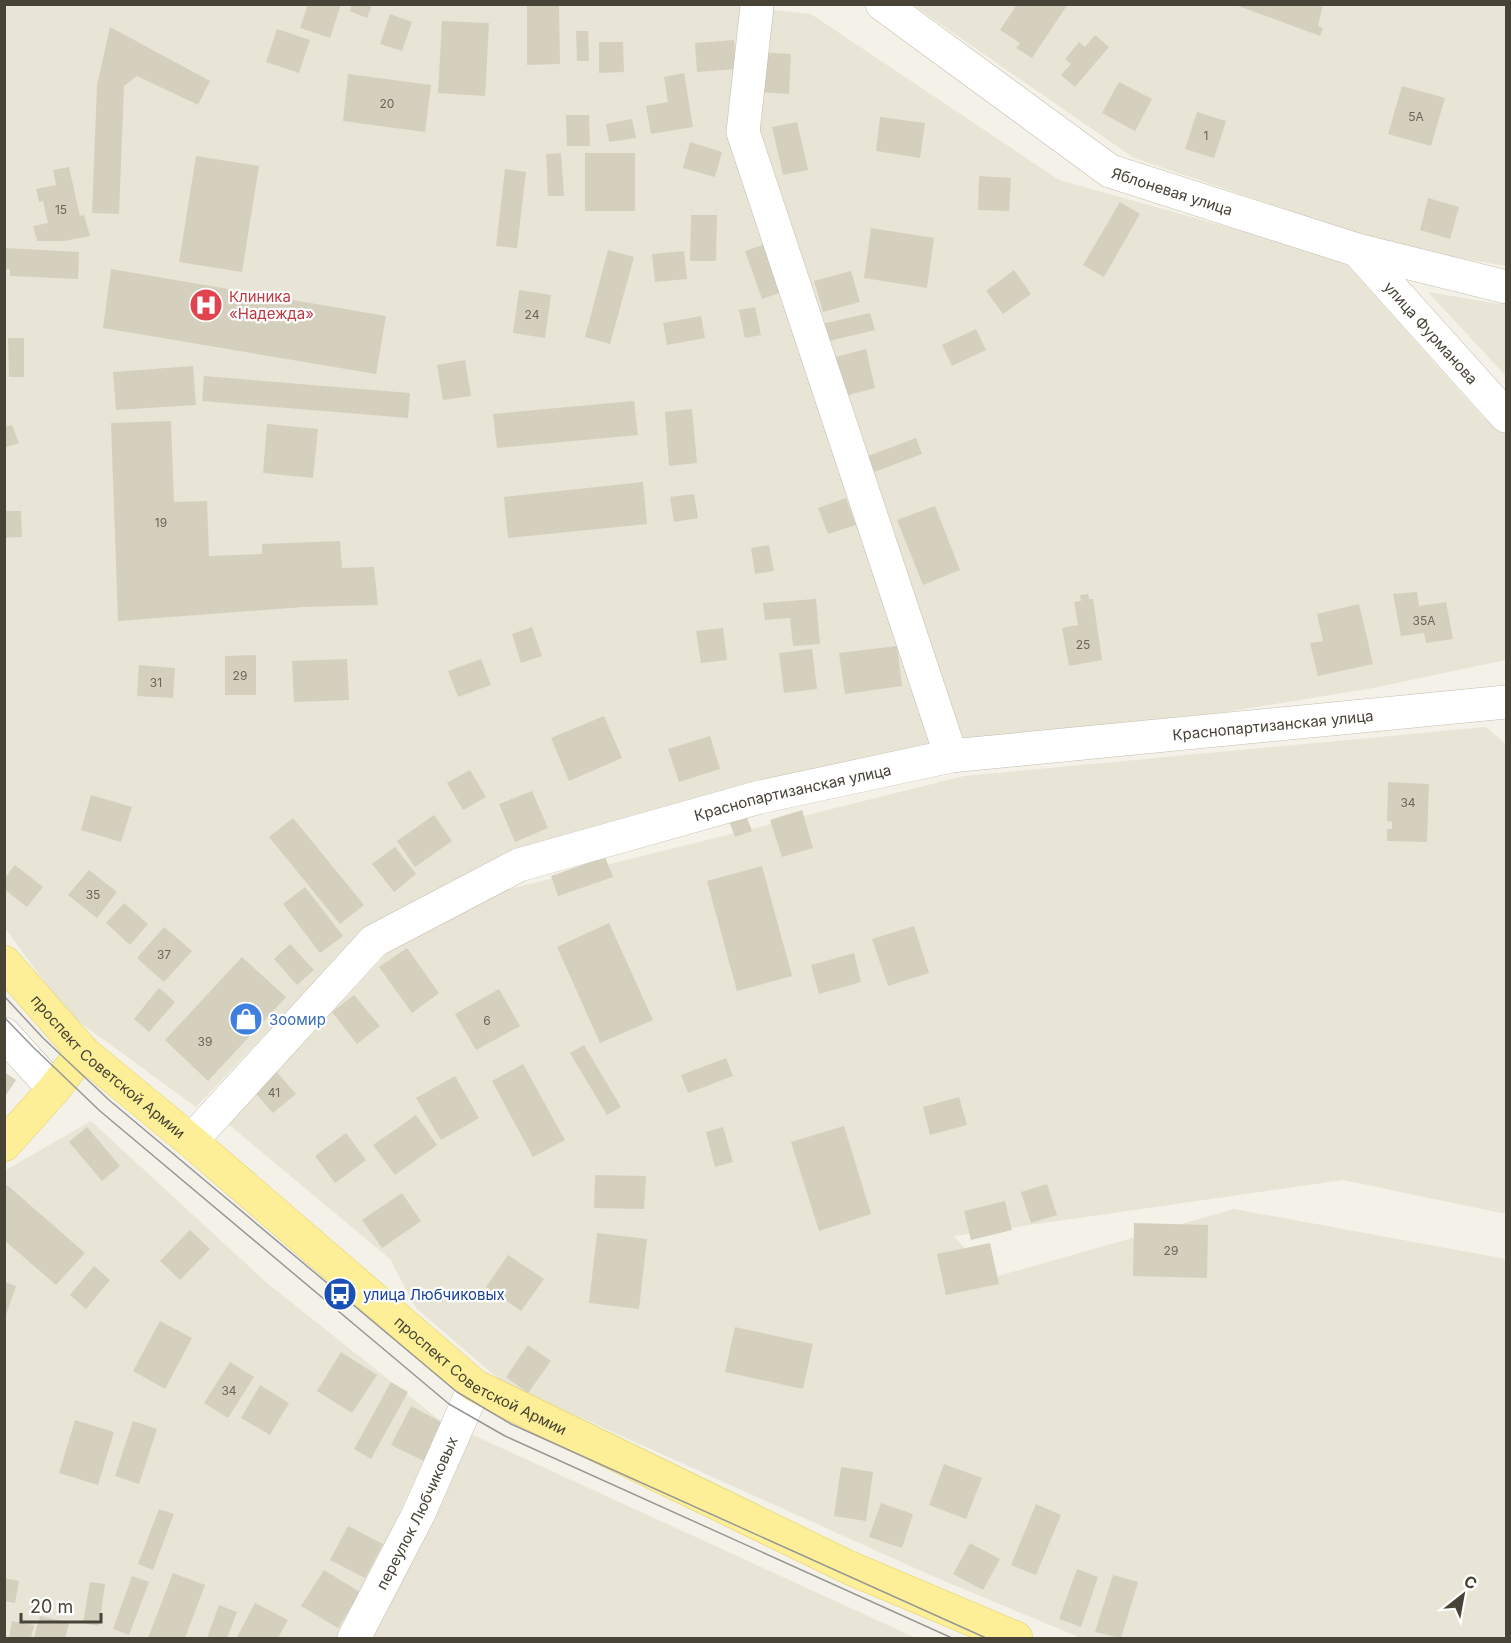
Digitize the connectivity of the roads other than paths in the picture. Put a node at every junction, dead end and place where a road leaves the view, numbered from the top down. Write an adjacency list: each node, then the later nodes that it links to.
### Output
1 (882, 4): 3 (street, Яблоневая улица)
2 (755, 5): 7 (street)
3 (1357, 250): 4 (street, Яблоневая улица); 5 (street, улица Фурманова)
4 (1506, 287)
5 (1506, 416)
6 (1506, 702): 7 (street, Краснопартизанская улица)
7 (951, 756): 12 (street, Краснопартизанская улица)
8 (4, 962): 10 (main road, проспект Советской Армии)
9 (4, 1034): 11 (street)
10 (83, 1052): 11 (main road); 12 (main road, проспект Советской Армии)
11 (54, 1089): 13 (main road)
12 (191, 1141): 14 (main road, проспект Советской Армии)
13 (4, 1145)
14 (475, 1386): 15 (street, переулок Любчиковых); 16 (main road, проспект Советской Армии)
15 (354, 1638)
16 (1016, 1638)

